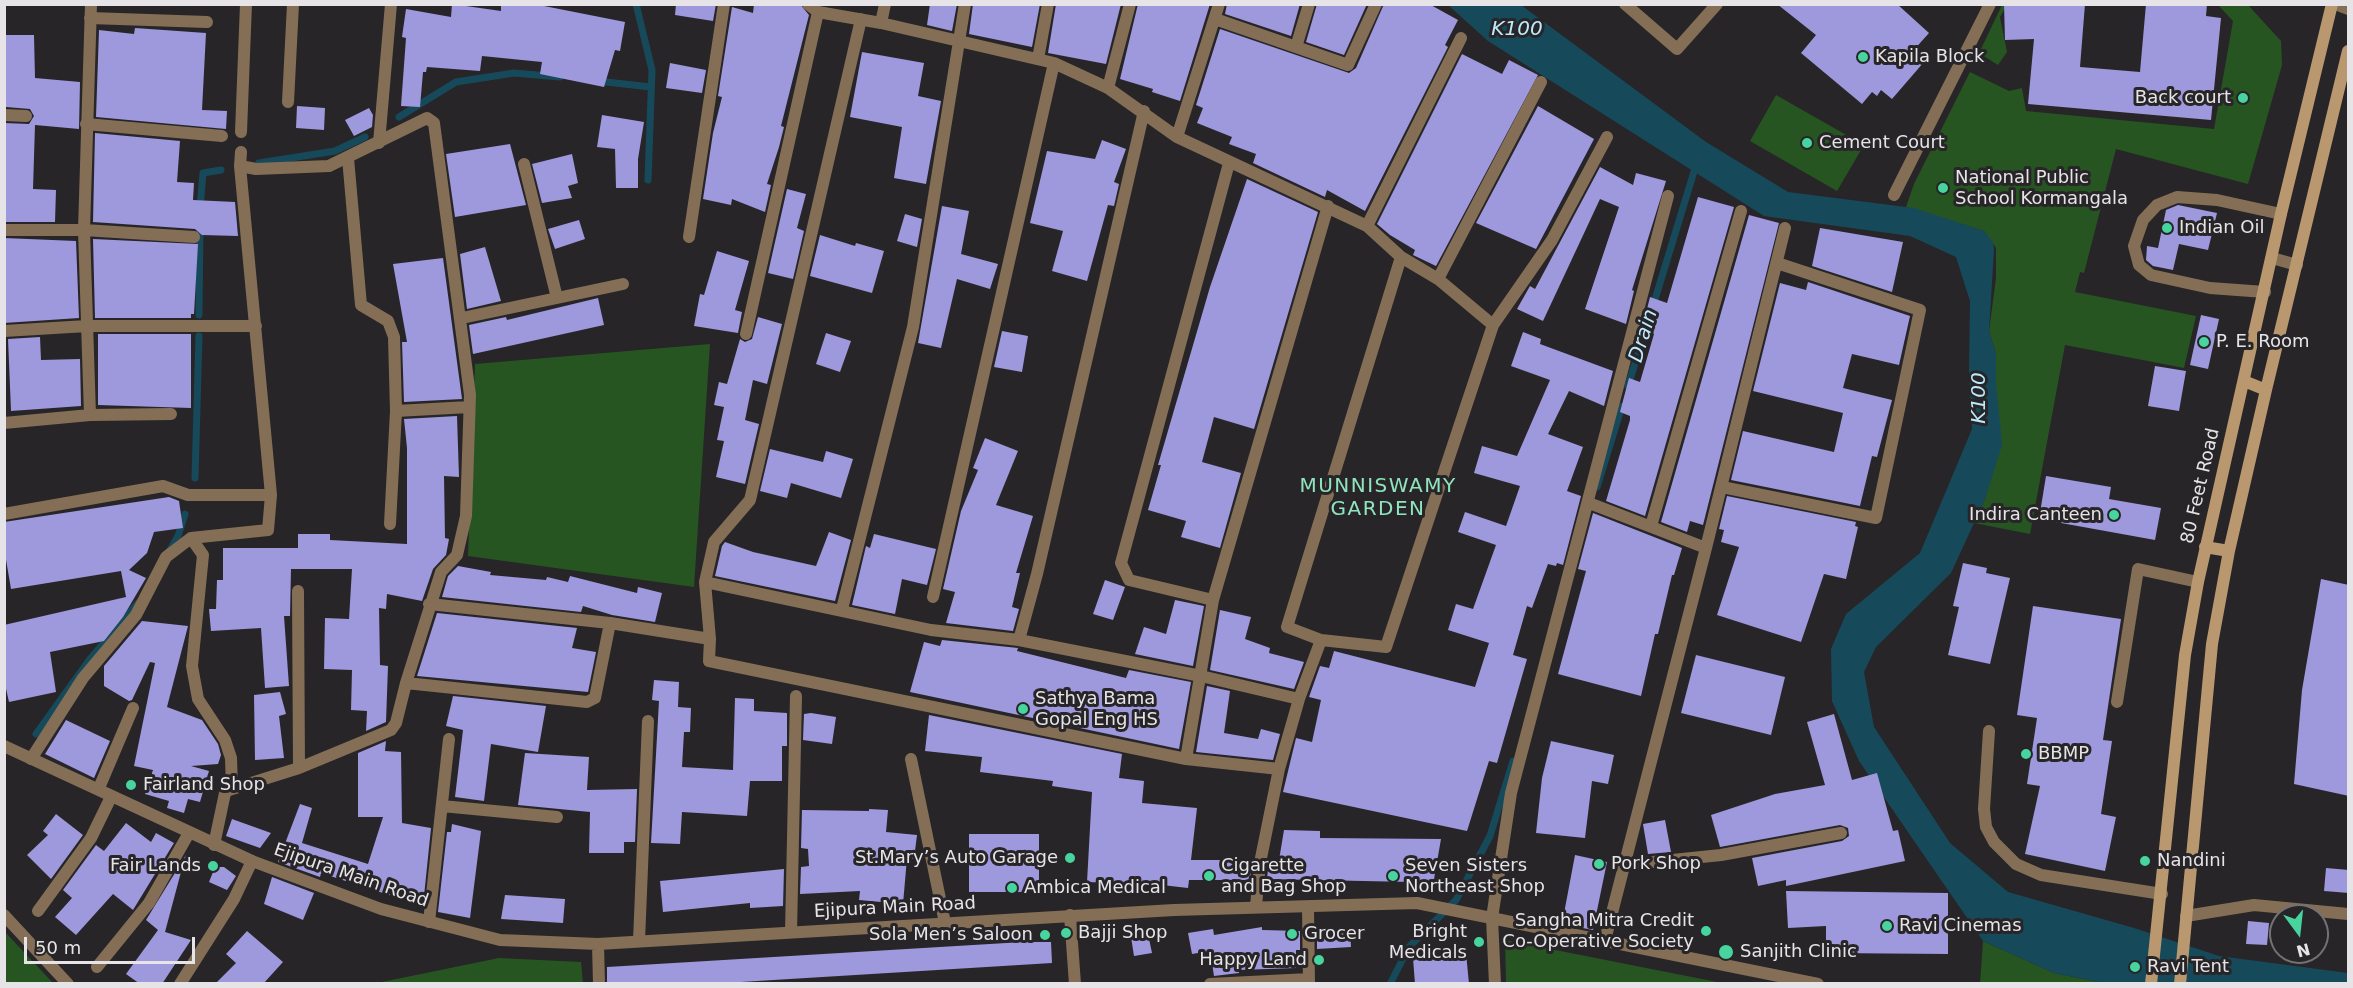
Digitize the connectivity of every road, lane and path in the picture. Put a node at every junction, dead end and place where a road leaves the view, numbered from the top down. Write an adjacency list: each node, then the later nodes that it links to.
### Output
1 (91, 4): 19 (street)
2 (246, 4): 37 (street)
3 (293, 4): 32 (street)
4 (391, 4): 41 (street)
5 (724, 4): 57 (street)
6 (885, 4): 23 (street)
7 (965, 4): 25 (street)
8 (1048, 4): 28 (street)
9 (1130, 4): 31 (street)
10 (1219, 4): 21 (street)
11 (1309, 4): 26 (street)
12 (1376, 4): 26 (street)
13 (1625, 4): 14 (street)
14 (1717, 4)
15 (1990, 4): 47 (street)
16 (2334, 4): 18 (street); 51 (main road, 80 Feet Road)
17 (813, 8): 20 (street); 71 (street)
18 (2349, 9)
19 (90, 18): 22 (street); 36 (street)
20 (861, 19): 23 (street); 89 (street)
21 (1215, 19): 26 (street); 39 (street)
22 (207, 22)
23 (881, 22): 25 (street)
24 (1461, 38): 52 (street)
25 (958, 41): 28 (street); 95 (street)
26 (1296, 47)
27 (2349, 51): 61 (main road)
28 (1038, 59): 29 (street)
29 (1054, 63): 31 (street); 92 (street)
30 (1541, 82): 62 (street)
31 (1108, 88): 33 (street)
32 (288, 102)
33 (1144, 111): 39 (street); 98 (street)
34 (4, 115): 35 (street)
35 (26, 116)
36 (86, 124): 38 (street); 55 (street)
37 (241, 132)
38 (222, 136)
39 (1177, 136): 44 (street)
40 (1607, 137): 67 (street)
41 (379, 142): 43 (street); 66 (street)
42 (240, 152): 46 (street)
43 (348, 158): 46 (street); 75 (street)
44 (1229, 163): 49 (street); 93 (street)
45 (524, 164): 65 (street)
46 (240, 166): 69 (street)
47 (1894, 195)
48 (1668, 196): 81 (street)
49 (1329, 206): 52 (street); 93 (street)
50 (1741, 211): 84 (street)
51 (2281, 214): 59 (main road, 80 Feet Road); 64 (street)
52 (1366, 226): 58 (street)
53 (1785, 228): 60 (street)
54 (4, 230): 55 (street)
55 (84, 230): 56 (street); 68 (street)
56 (194, 237)
57 (689, 237)
58 (1401, 256): 62 (street); 99 (street)
59 (2272, 258): 61 (street); 64 (main road, 80 Feet Road)
60 (1777, 263): 79 (street); 79 (street)
61 (2297, 264): 73 (main road)
62 (1438, 279): 67 (street)
63 (623, 284): 65 (street)
64 (2265, 292): 72 (main road, 80 Feet Road)
65 (557, 298): 66 (street)
66 (462, 318): 74 (street)
67 (1493, 325): 99 (street)
68 (87, 326): 69 (street); 70 (street); 77 (street)
69 (256, 326): 80 (street)
70 (4, 331)
71 (746, 334)
72 (2244, 381): 73 (main road); 86 (main road, 80 Feet Road)
73 (2266, 390): 88 (main road)
74 (469, 407): 75 (street); 94 (street)
75 (396, 411): 83 (street)
76 (171, 414): 77 (street)
77 (90, 415): 78 (street)
78 (4, 423)
79 (1722, 487): 87 (street)
80 (271, 495): 82 (street); 85 (street)
81 (1589, 503): 84 (street); 133 (street)
82 (4, 514)
83 (390, 524)
84 (1651, 526): 87 (street)
85 (191, 538): 110 (street); 116 (street)
86 (2205, 547): 88 (main road); 90 (main road, 80 Feet Road)
87 (1706, 548): 124 (street)
88 (2229, 551): 132 (main road)
89 (705, 582): 95 (street); 97 (street)
90 (2198, 582): 104 (street); 125 (main road, 80 Feet Road)
91 (298, 591): 113 (street)
92 (933, 597)
93 (1213, 600): 100 (street)
94 (429, 604): 96 (street); 101 (street)
95 (842, 609): 98 (street)
96 (610, 623): 97 (street); 101 (street)
97 (711, 639): 112 (street)
98 (1019, 640): 100 (street)
99 (1321, 640): 103 (street)
100 (1201, 676): 103 (street); 112 (street)
101 (406, 683): 113 (street)
102 (796, 696): 136 (street)
103 (1299, 699): 114 (street)
104 (2117, 702)
105 (133, 708): 115 (street)
106 (648, 722): 138 (street)
107 (1989, 731): 125 (street)
108 (448, 739): 118 (street)
109 (4, 746): 110 (street, Ejipura Main Road)
110 (31, 759): 115 (street, Ejipura Main Road)
111 (911, 759): 135 (street)
112 (1186, 759): 114 (street)
113 (298, 768): 116 (street)
114 (1279, 769): 126 (street)
115 (99, 788): 117 (street, Ejipura Main Road)
116 (232, 789): 122 (street)
117 (111, 797): 120 (street, Ejipura Main Road); 128 (street)
118 (442, 806): 119 (street); 134 (street)
119 (557, 817)
120 (189, 833): 122 (street, Ejipura Main Road); 140 (street)
121 (1841, 833): 124 (street)
122 (214, 845): 123 (street, Ejipura Main Road)
123 (252, 861): 134 (street, Ejipura Main Road); 144 (street)
124 (1624, 865): 137 (street)
125 (2162, 894): 150 (main road, 80 Feet Road)
126 (1256, 906): 127 (street, Ejipura Main Road); 131 (street, Ejipura Main Road)
127 (1308, 907): 133 (street, Ejipura Main Road); 142 (street)
128 (38, 911)
129 (2349, 914): 132 (street)
130 (4, 915): 143 (street)
131 (1071, 915): 135 (street, Ejipura Main Road); 146 (street)
132 (2186, 916): 151 (main road)
133 (1492, 918): 137 (street, Ejipura Main Road); 148 (street)
134 (429, 922): 139 (street, Ejipura Main Road)
135 (945, 923): 136 (street, Ejipura Main Road)
136 (791, 932): 138 (street, Ejipura Main Road)
137 (1605, 940): 141 (street, Ejipura Main Road)
138 (639, 941): 139 (street, Ejipura Main Road)
139 (598, 944): 145 (street)
140 (97, 967)
141 (1786, 980): 149 (street, Ejipura Main Road)
142 (1309, 981): 147 (street)
143 (68, 984)
144 (180, 984)
145 (599, 984)
146 (1075, 984)
147 (1209, 984)
148 (1495, 984)
149 (1818, 984)
150 (2151, 984)
151 (2180, 984)

